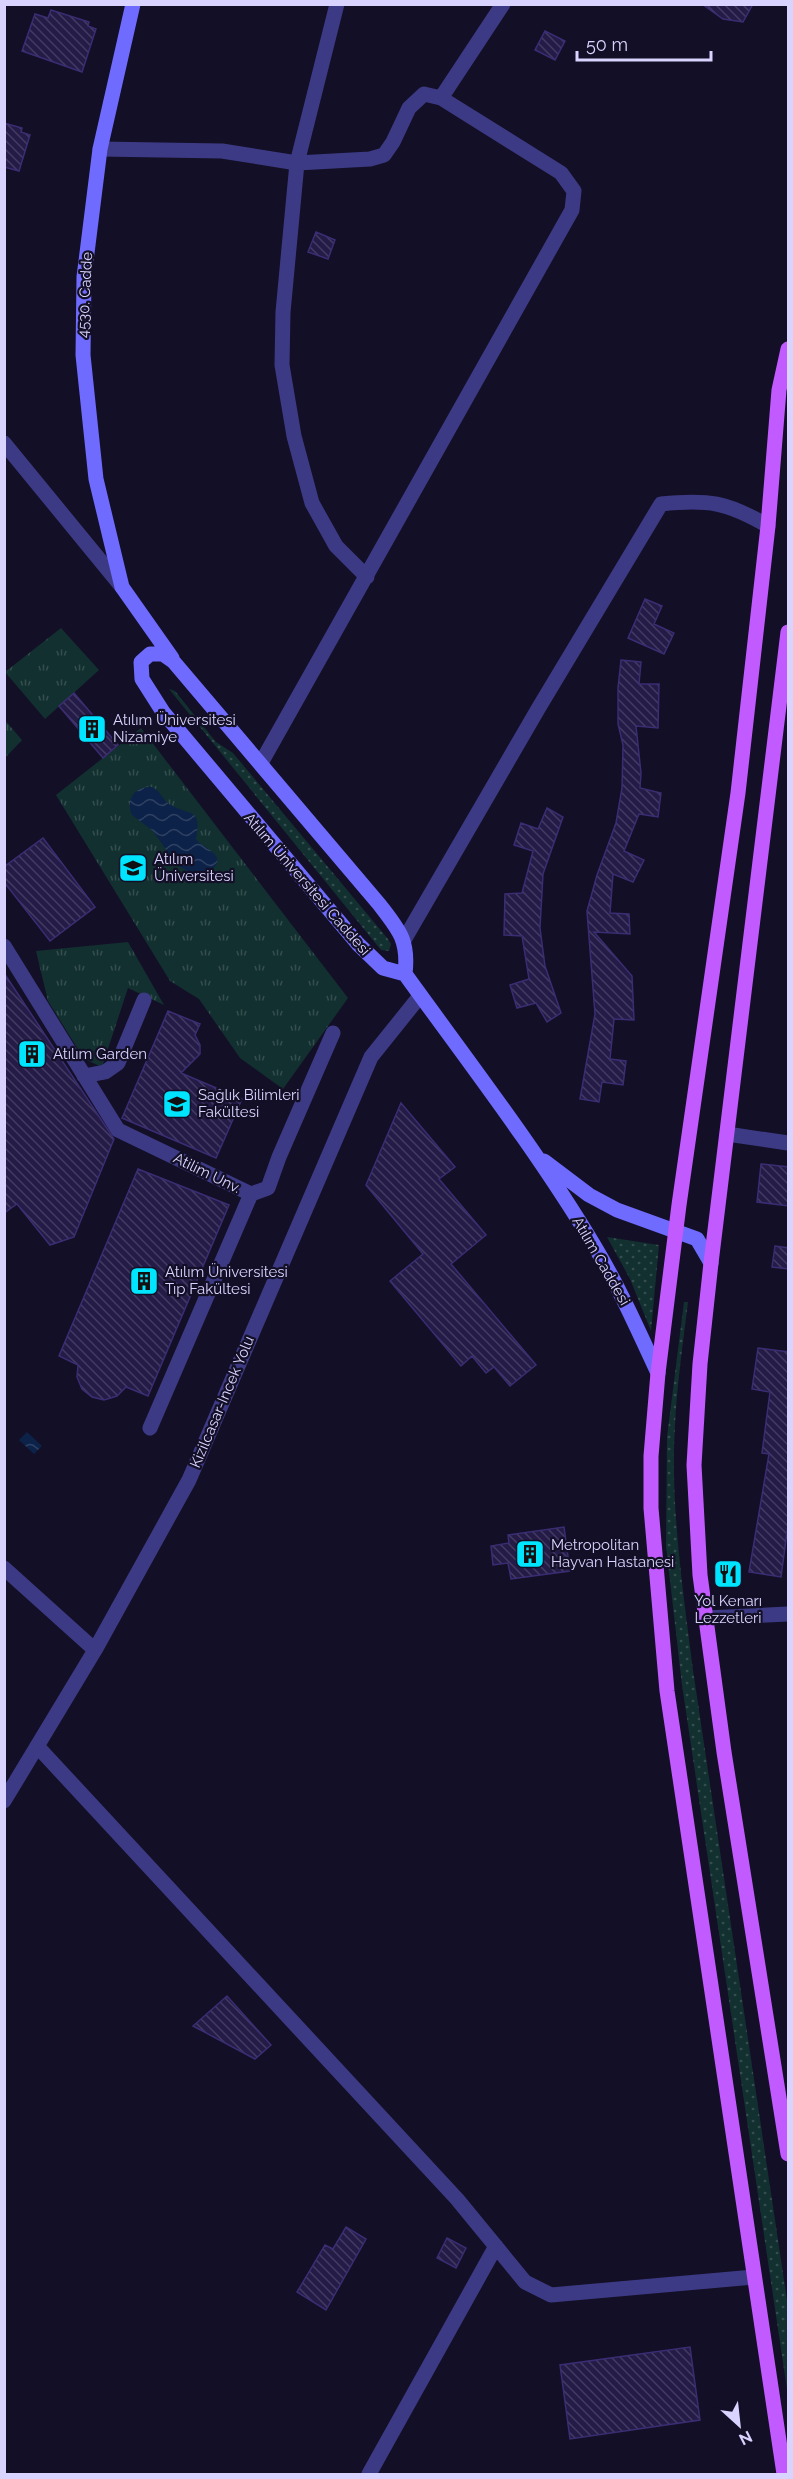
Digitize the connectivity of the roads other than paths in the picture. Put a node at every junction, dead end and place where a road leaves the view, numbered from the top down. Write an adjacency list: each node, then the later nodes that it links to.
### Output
1 (133, 4): 5 (street, 4530. Cadde)
2 (337, 4): 6 (street)
3 (503, 4): 4 (street)
4 (441, 98): 6 (street); 10 (street)
5 (100, 149): 6 (street); 11 (street, 4530. Cadde)
6 (297, 163): 10 (street)
7 (789, 349): 9 (main road)
8 (4, 443): 11 (street)
9 (768, 526): 15 (street); 26 (main road)
10 (367, 577): 14 (street)
11 (122, 587): 13 (street)
12 (789, 632): 22 (main road)
13 (173, 661): 14 (street); 17 (street, Atılım Üniversitesi Caddesi)
14 (261, 763): 15 (street)
15 (404, 940): 17 (street)
16 (4, 946): 21 (street, Atilim Unv.)
17 (405, 974): 18 (street, Atılım Caddesi)
18 (420, 996): 24 (street, Atılım Caddesi); 33 (street, Kizilcasar-Incek Yolu)
19 (144, 1000): 21 (street)
20 (333, 1033): 25 (street, Atilim Unv.)
21 (84, 1076): 25 (street, Atilim Unv.)
22 (727, 1134): 23 (street); 27 (main road)
23 (789, 1143)
24 (534, 1154): 26 (street, Atılım Caddesi); 28 (street, Atılım Caddesi)
25 (251, 1194): 29 (street)
26 (676, 1230): 27 (street, Atılım Caddesi); 28 (main road)
27 (711, 1263): 32 (main road)
28 (658, 1373): 38 (main road)
29 (150, 1428)
30 (6, 1572): 33 (street)
31 (789, 1614): 32 (street)
32 (706, 1618): 36 (main road)
33 (95, 1650): 34 (street, Kizilcasar-Incek Yolu)
34 (37, 1746): 35 (street, Kizilcasar-Incek Yolu); 37 (street)
35 (4, 1801)
36 (789, 2154)
37 (496, 2246): 38 (street); 39 (street)
38 (754, 2277): 40 (main road)
39 (369, 2475)
40 (784, 2475)

